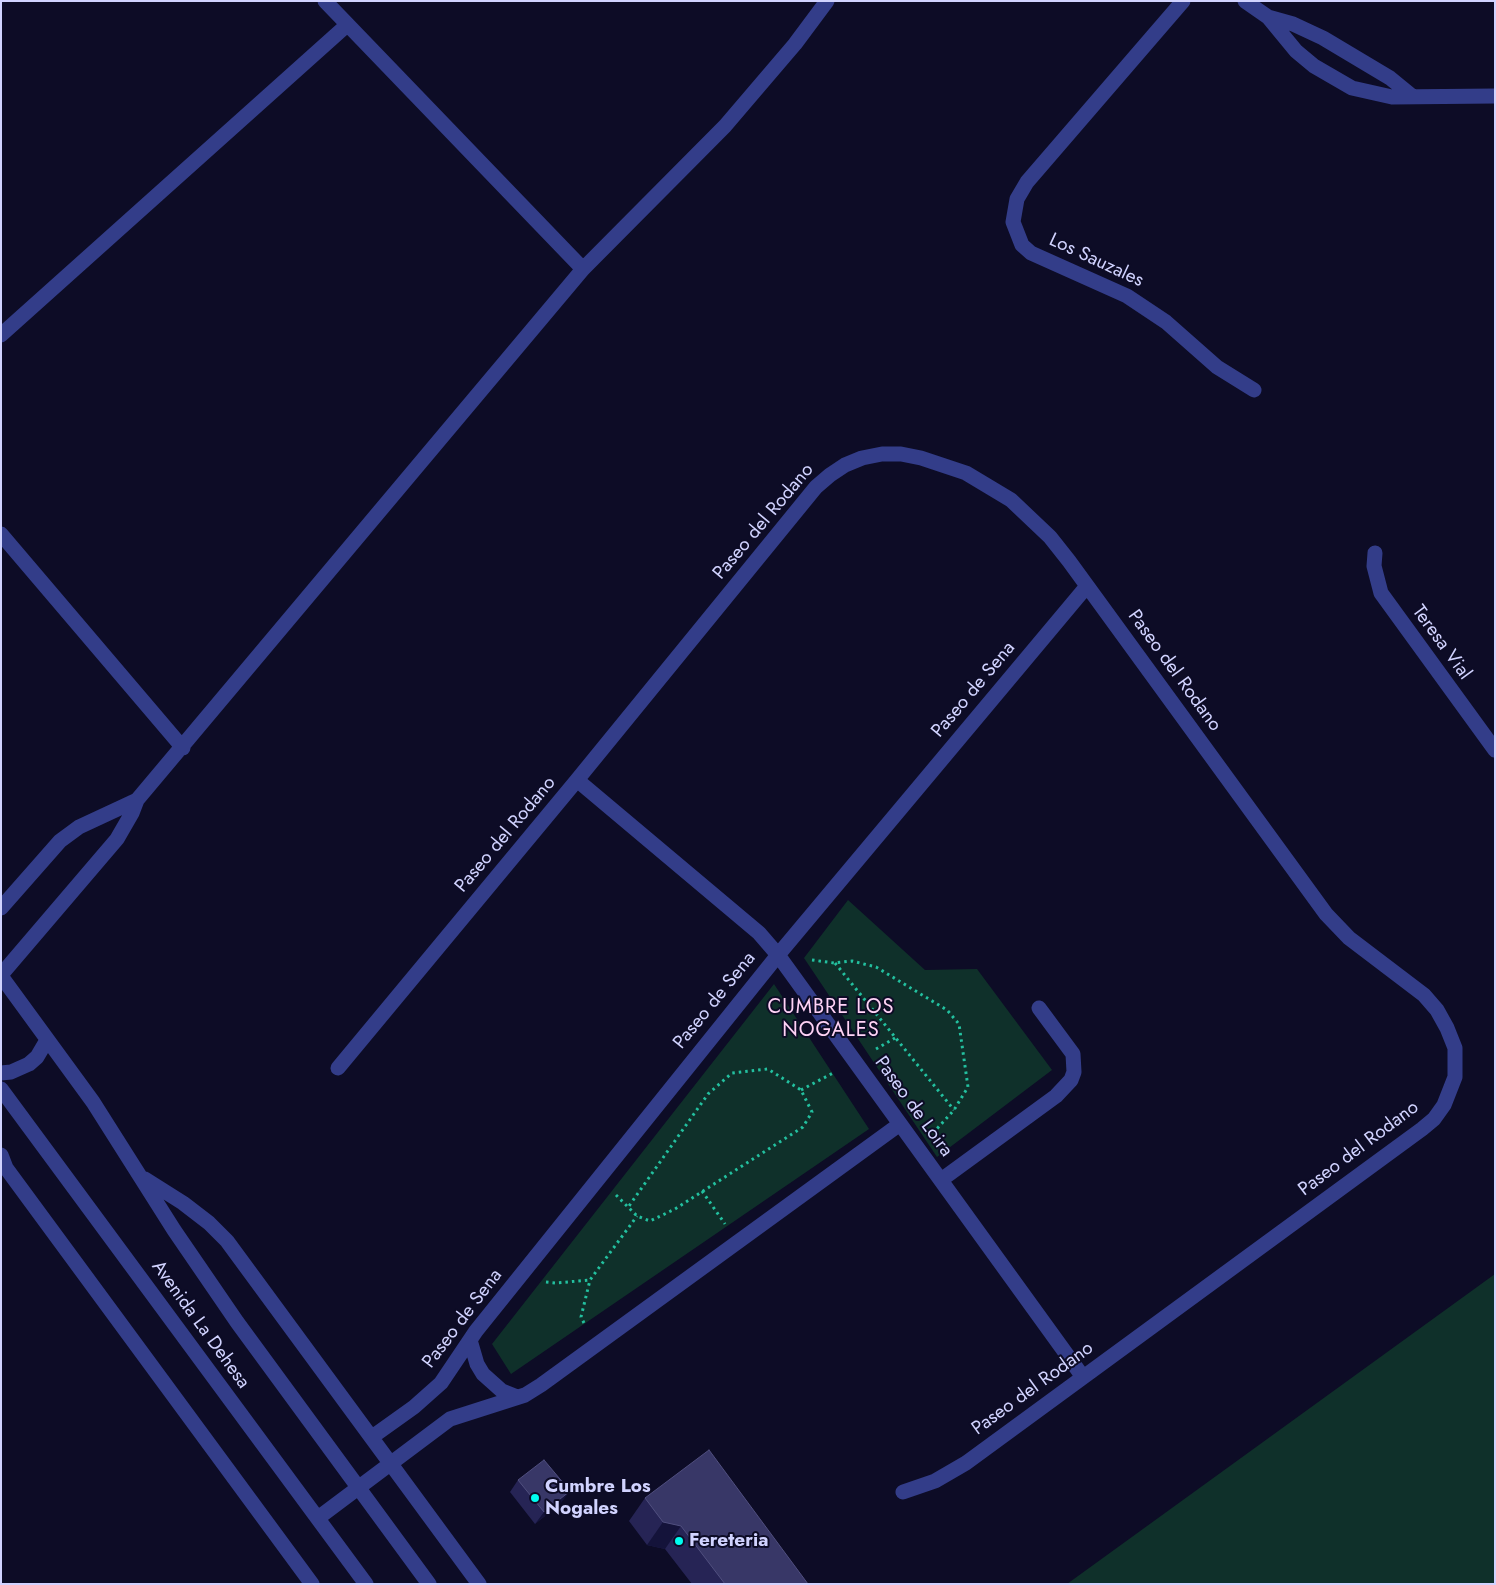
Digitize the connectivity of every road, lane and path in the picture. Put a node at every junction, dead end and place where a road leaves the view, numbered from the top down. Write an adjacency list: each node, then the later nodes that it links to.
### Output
1 (325, 1): 6 (street)
2 (827, 1): 9 (street)
3 (1183, 1): 11 (street, Los Sauzales)
4 (1245, 1): 5 (street)
5 (1268, 17): 7 (street); 7 (street)
6 (347, 25): 9 (street); 10 (street)
7 (1412, 96): 8 (street)
8 (1495, 96)
9 (583, 269): 15 (street)
10 (1, 335)
11 (1254, 390)
12 (1, 534): 15 (street)
13 (1375, 553): 16 (street, Teresa Vial)
14 (1087, 586): 17 (street, Paseo del Rodano); 20 (street, Paseo de Sena); 42 (street, Paseo del Rodano)
15 (183, 748): 18 (street)
16 (1495, 750)
17 (577, 780): 20 (street, Paseo de Loira); 25 (street, Paseo del Rodano)
18 (138, 800): 19 (street); 22 (street)
19 (1, 908)
20 (778, 955): 21 (path); 30 (street, Paseo de Loira); 38 (street, Paseo de Sena)
21 (834, 963): 29 (path); 29 (path)
22 (1, 976): 24 (street, Avenida La Dehesa)
23 (1039, 1008): 34 (street)
24 (47, 1040): 26 (street); 33 (street, Avenida La Dehesa)
25 (338, 1068)
26 (1, 1073)
27 (2, 1089): 28 (street, Avenida La Dehesa); 48 (street, Avenida La Dehesa)
28 (1, 1096)
29 (954, 1110): 31 (path)
30 (900, 1124): 31 (street, Paseo de Loira); 37 (street)
31 (919, 1150): 34 (street, Paseo de Loira)
32 (1, 1155): 49 (street)
33 (141, 1177): 44 (street, Avenida La Dehesa); 46 (street, Avenida La Dehesa)
34 (941, 1180): 42 (street, Paseo de Loira)
35 (702, 1191): 36 (path); 36 (path); 37 (path)
36 (637, 1216): 39 (path)
37 (738, 1242): 41 (street)
38 (523, 1272): 39 (path); 40 (street, Paseo de Sena)
39 (590, 1280): 41 (path)
40 (470, 1340): 43 (street); 44 (street, Paseo de Sena)
41 (596, 1346): 43 (street)
42 (1083, 1376): 47 (street, Paseo del Rodano)
43 (517, 1397): 45 (street)
44 (372, 1437): 45 (street, Avenida La Dehesa)
45 (391, 1464): 46 (street); 52 (street, Avenida La Dehesa)
46 (359, 1488): 48 (street); 51 (street, Avenida La Dehesa)
47 (904, 1492)
48 (318, 1518): 50 (street, Avenida La Dehesa)
49 (312, 1584)
50 (366, 1584)
51 (429, 1584)
52 (479, 1584)

